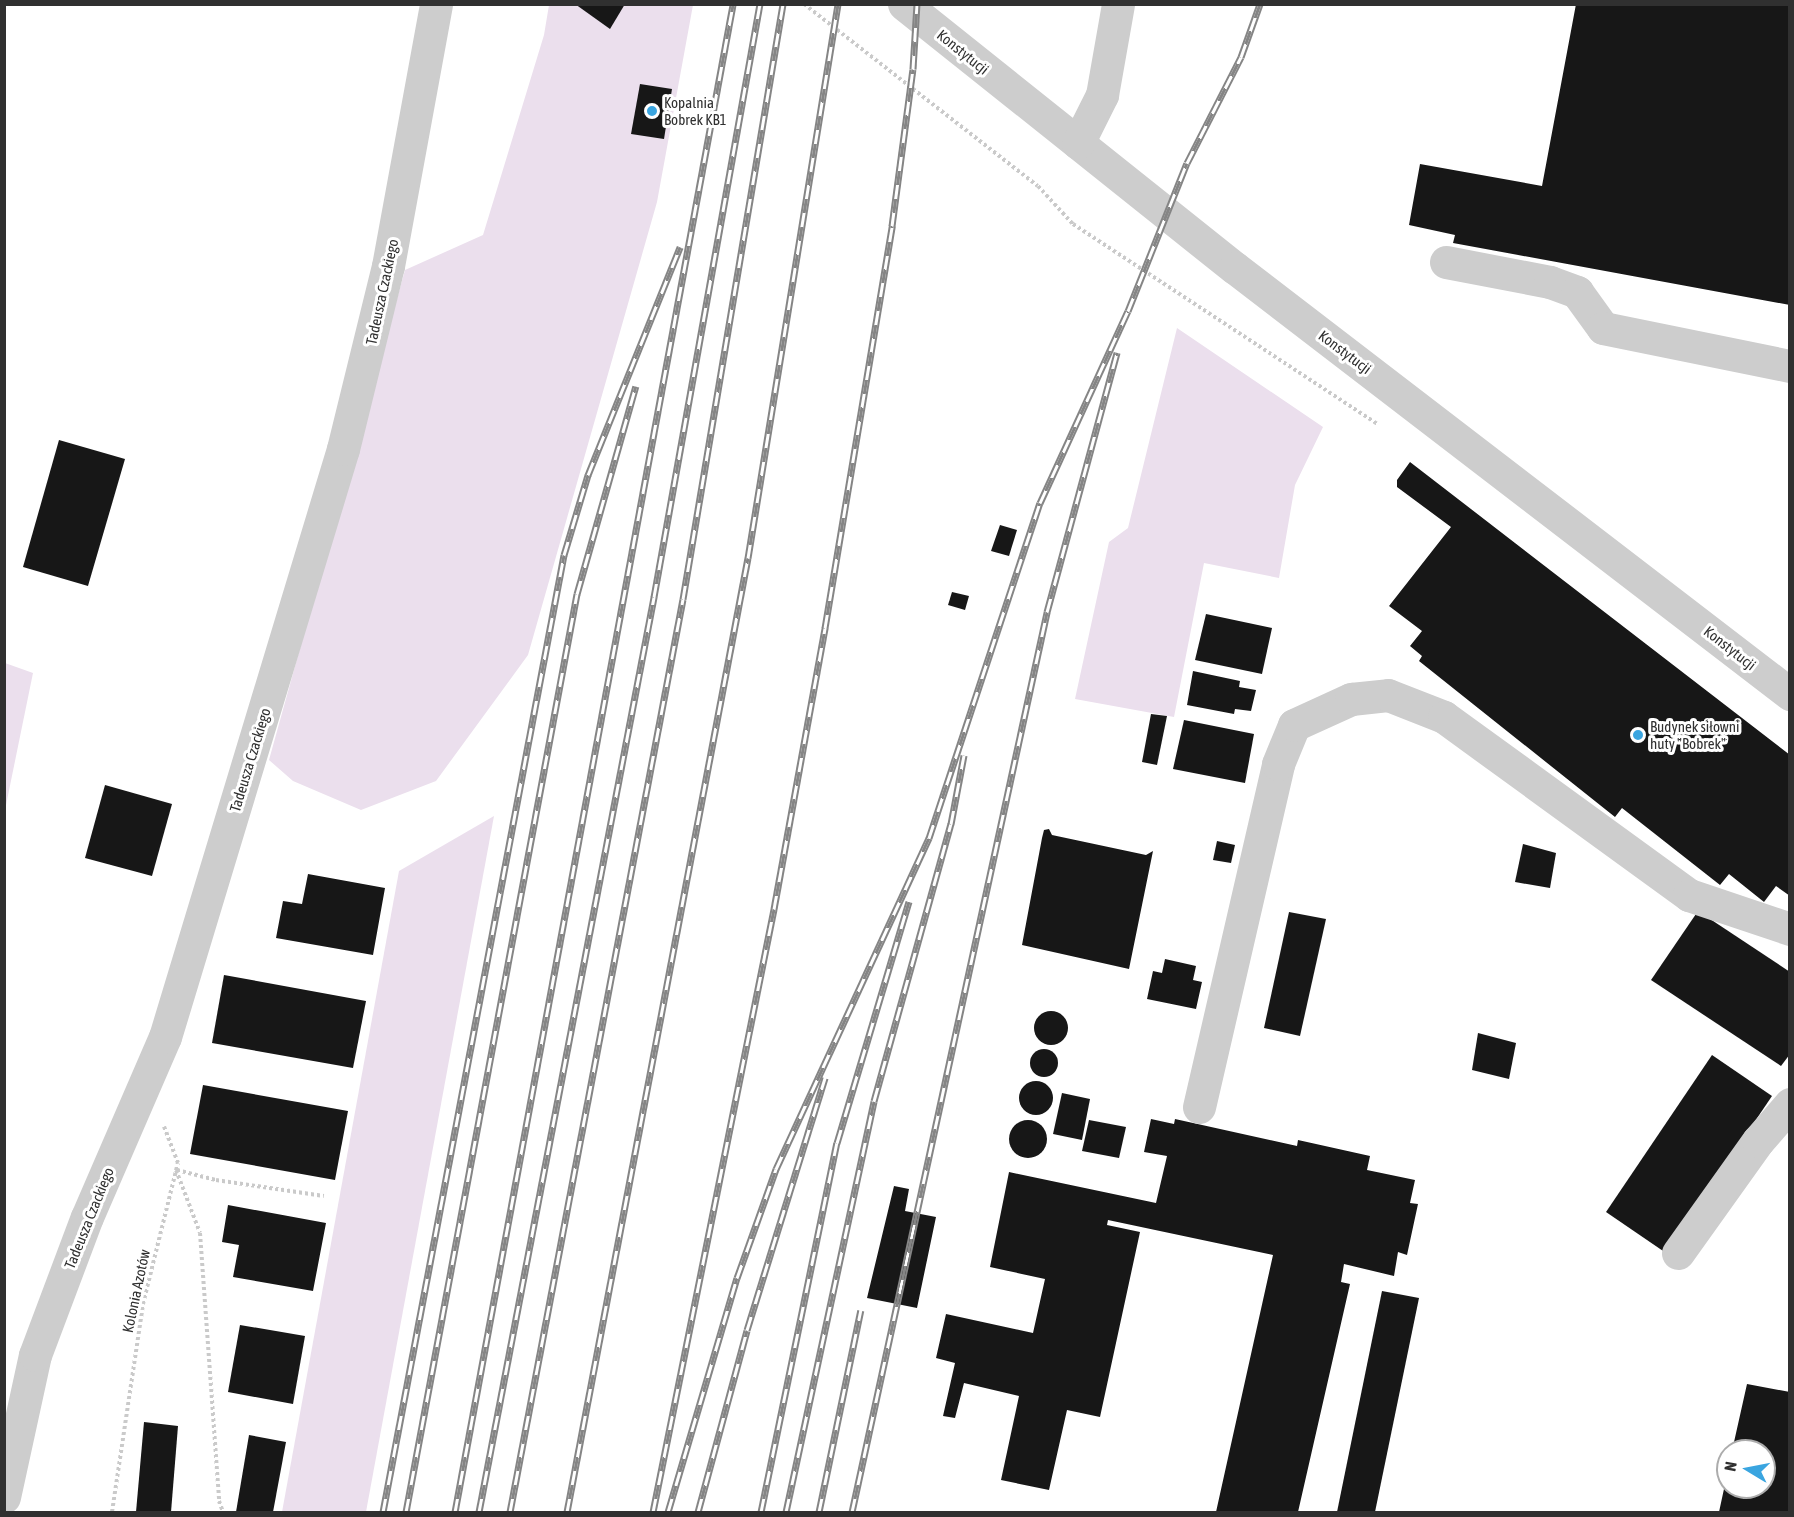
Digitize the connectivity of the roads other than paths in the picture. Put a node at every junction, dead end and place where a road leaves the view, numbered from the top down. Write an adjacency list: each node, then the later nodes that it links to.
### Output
1 (436, 4): 12 (street, Tadeusza Czackiego)
2 (904, 4): 4 (street, Konstytucji)
3 (1118, 4): 4 (street)
4 (1078, 143): 7 (street, Konstytucji)
5 (1446, 262): 6 (street)
6 (1790, 366)
7 (1790, 694)
8 (1790, 929): 10 (street)
9 (1790, 1104): 11 (street)
10 (1199, 1107)
11 (1678, 1253)
12 (4, 1497)

